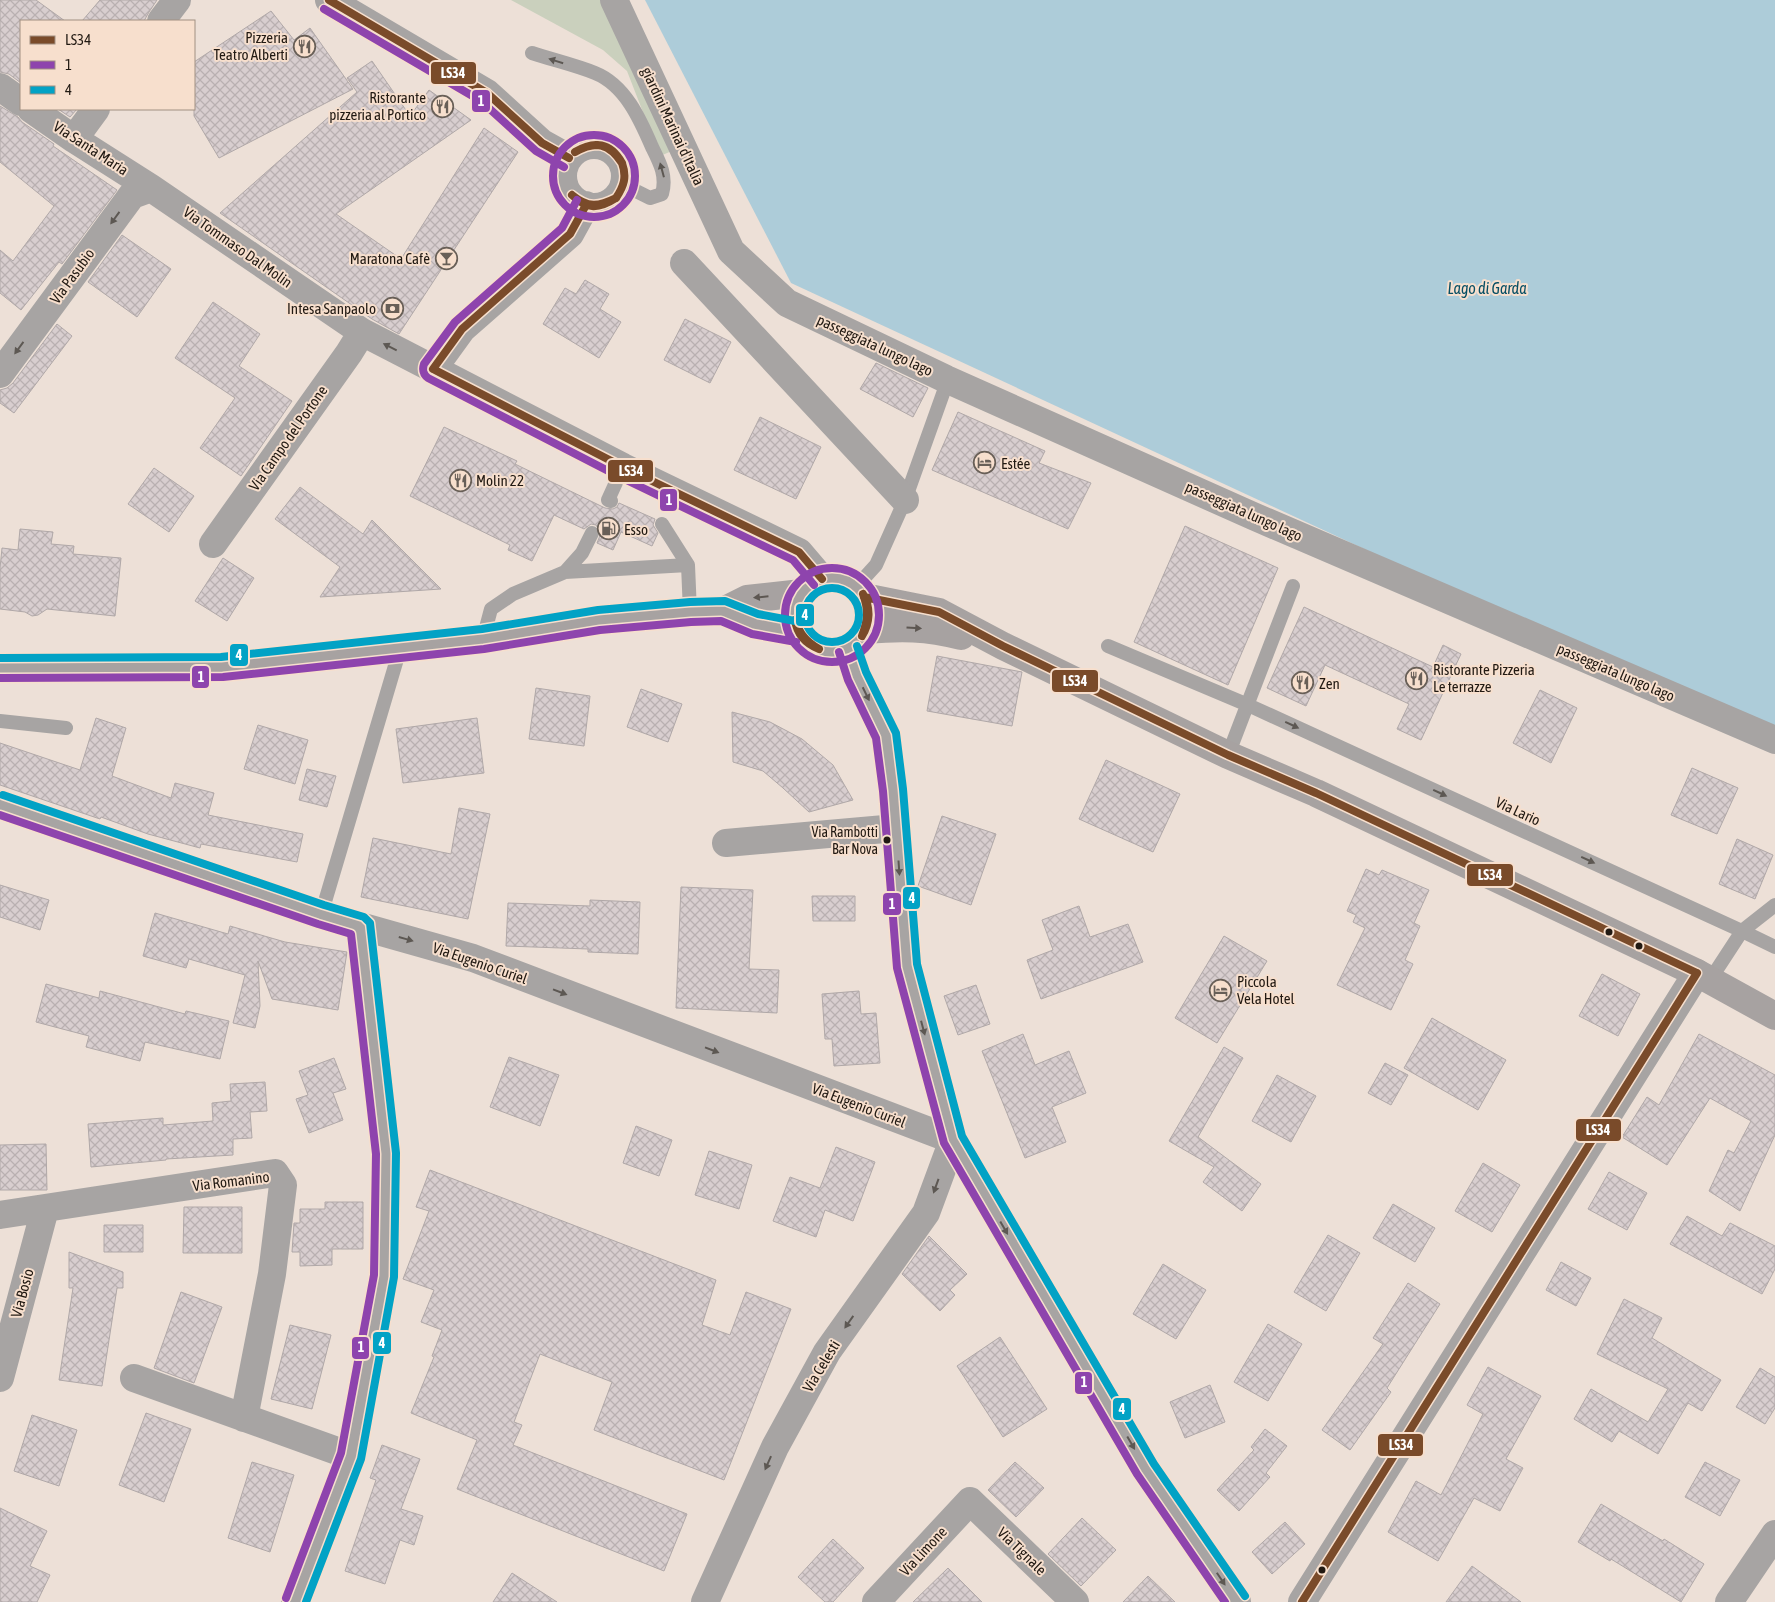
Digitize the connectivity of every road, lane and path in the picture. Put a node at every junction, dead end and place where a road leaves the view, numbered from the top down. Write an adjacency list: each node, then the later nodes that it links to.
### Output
1 (177, 0): 4 (street)
2 (329, 0): 11 (street)
3 (614, 0): 15 (street, giardini Marinai d'Italia)
4 (162, 20)
5 (532, 54): 12 (lane, one-way to 5)
6 (0, 87): 7 (street)
7 (20, 101)
8 (32, 110): 10 (street, Via Santa Maria)
9 (95, 110): 10 (street)
10 (74, 139): 13 (street, Via Santa Maria)
11 (569, 158): 12 (street); 14 (street)
12 (624, 185): 14 (street)
13 (151, 188): 16 (street, Via Tommaso Dal Molin); 18 (street, Via Pasubio, one-way to 18)
14 (586, 205): 17 (street)
15 (731, 251): 21 (street); 43 (street, passeggiata lungo lago)
16 (362, 332): 17 (street, Via Tommaso Dal Molin, one-way to 16); 25 (street, Via Campo del Portone)
17 (433, 369): 20 (street, Via Tommaso Dal Molin)
18 (0, 374)
19 (945, 388): 21 (lane)
20 (623, 467): 22 (lane); 28 (street, Via Tommaso Dal Molin)
21 (905, 500): 30 (lane)
22 (611, 501)
23 (662, 524): 26 (lane)
24 (592, 532): 27 (lane)
25 (213, 544)
26 (688, 565): 27 (lane); 32 (lane)
27 (565, 572): 35 (lane)
28 (812, 586): 30 (main road); 31 (main road, one-way to 31); 33 (main road)
29 (1293, 586): 40 (lane)
30 (860, 592): 34 (main road); 36 (main road)
31 (723, 611): 32 (main road); 33 (main road)
32 (690, 612): 35 (main road)
33 (798, 632): 34 (main road)
34 (857, 639): 36 (main road, one-way to 36); 46 (street, one-way to 46)
35 (482, 640): 38 (main road)
36 (1003, 646): 44 (main road)
37 (1108, 646): 40 (lane, Via Lario)
38 (400, 648): 39 (main road); 49 (lane)
39 (0, 668)
40 (1248, 705): 44 (lane); 51 (lane, Via Lario, one-way to 51)
41 (0, 720): 42 (lane)
42 (66, 728)
43 (1775, 740)
44 (1228, 755): 53 (main road)
45 (0, 804): 49 (street, Via Eugenio Curiel)
46 (896, 828): 47 (street); 55 (street, one-way to 55)
47 (726, 844)
48 (1775, 905): 51 (lane)
49 (321, 915): 50 (street, Via Eugenio Curiel)
50 (360, 926): 55 (street, Via Eugenio Curiel, one-way to 55); 61 (street)
51 (1742, 931): 52 (lane, Via Lario); 53 (lane)
52 (1775, 947)
53 (1703, 976): 54 (main road); 69 (street)
54 (1775, 1016)
55 (953, 1140): 65 (street, Via Celesti, one-way to 65); 68 (street, one-way to 68)
56 (45, 1209): 57 (street, Via Romanino); 58 (street, Via Bosio); 60 (street, Via Romanino)
57 (0, 1215)
58 (0, 1378)
59 (134, 1378): 60 (street)
60 (244, 1418): 61 (street)
61 (352, 1456): 64 (street)
62 (970, 1501): 66 (street, Via Limone); 67 (street, Via Tignale)
63 (1774, 1537): 70 (street)
64 (295, 1602)
65 (705, 1602)
66 (876, 1602)
67 (1075, 1602)
68 (1236, 1602)
69 (1302, 1602)
70 (1729, 1602)

